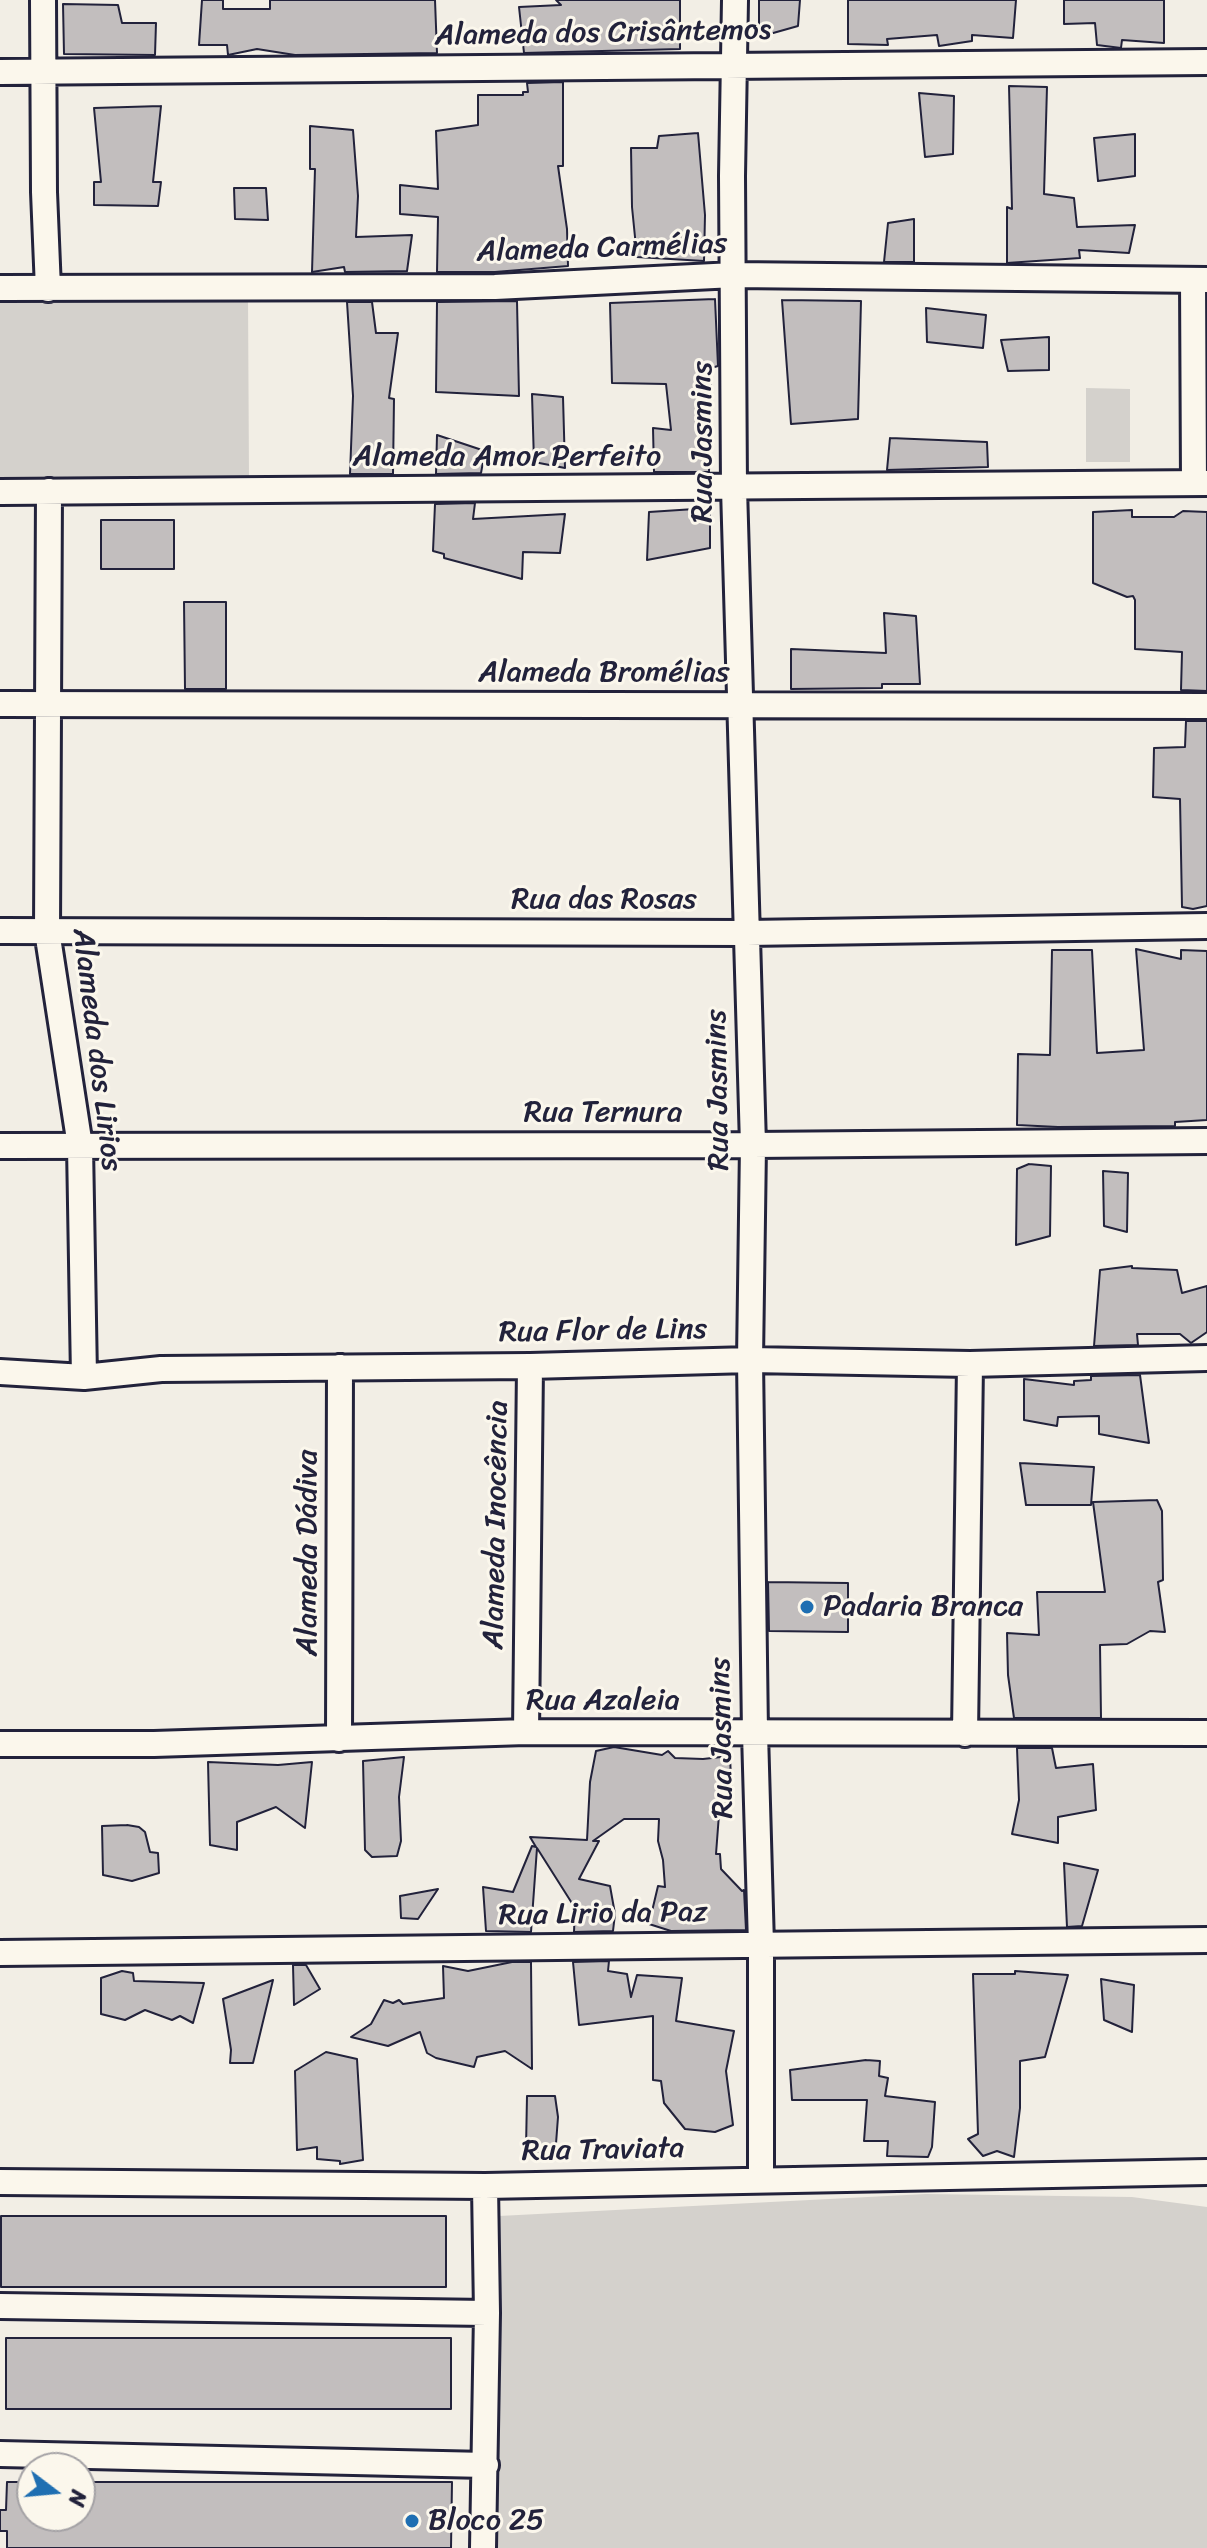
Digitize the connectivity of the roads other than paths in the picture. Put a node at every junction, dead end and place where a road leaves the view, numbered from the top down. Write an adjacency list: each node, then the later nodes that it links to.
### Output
1 (43, 0): 5 (street)
2 (735, 0): 4 (street, Rua Jasmins)
3 (1207, 62): 4 (street, Alameda dos Crisântemos)
4 (733, 64): 5 (street, Alameda dos Crisântemos); 7 (street, Rua Jasmins)
5 (43, 71): 6 (street, Alameda dos Crisântemos); 10 (street)
6 (0, 72)
7 (734, 275): 8 (street, Alameda Carmélias); 10 (street, Alameda Carmélias); 12 (street, Rua Jasmins)
8 (1200, 280): 11 (street)
9 (0, 288): 10 (street, Alameda Carmélias)
10 (48, 289)
11 (1200, 483): 12 (street, Alameda Amor Perfeito)
12 (734, 488): 13 (street, Alameda Amor Perfeito); 17 (street, Rua Jasmins)
13 (49, 491): 14 (street, Alameda Amor Perfeito); 16 (street, Alameda dos Lirios)
14 (0, 492)
15 (0, 704): 16 (street, Alameda Bromélias)
16 (48, 704): 17 (street, Alameda Bromélias); 21 (street, Alameda dos Lirios)
17 (740, 705): 18 (street, Alameda Bromélias); 22 (street, Rua Jasmins)
18 (1207, 706)
19 (1207, 926): 22 (street, Rua das Rosas)
20 (0, 931): 21 (street, Rua das Rosas)
21 (47, 931): 22 (street, Rua das Rosas); 26 (street, Alameda dos Lirios)
22 (747, 933): 24 (street, Rua Jasmins)
23 (1207, 1141): 24 (street, Rua Ternura)
24 (753, 1145): 26 (street, Rua Ternura); 28 (street, Rua Jasmins)
25 (0, 1146): 26 (street, Rua Ternura)
26 (80, 1146): 33 (street, Alameda dos Lirios)
27 (1207, 1358): 29 (street, Rua Flor de Lins)
28 (750, 1360): 29 (street, Rua Flor de Lins); 30 (street, Rua Flor de Lins); 35 (street, Rua Jasmins)
29 (970, 1364): 37 (street)
30 (530, 1366): 31 (street, Rua Flor de Lins); 34 (street, Alameda Inocência)
31 (340, 1367): 33 (street, Rua Flor de Lins); 38 (street, Alameda Dádiva)
32 (0, 1372): 33 (street, Rua Flor de Lins)
33 (84, 1377)
34 (526, 1732): 35 (street, Rua Azaleia); 38 (street, Rua Azaleia)
35 (755, 1733): 37 (street, Rua Azaleia); 41 (street, Rua Jasmins)
36 (1207, 1733): 37 (street, Rua Azaleia)
37 (965, 1734)
38 (339, 1739): 39 (street, Rua Azaleia)
39 (0, 1744)
40 (1207, 1940): 41 (street, Rua Lirio da Paz)
41 (761, 1945): 42 (street, Rua Lirio da Paz); 44 (street, Rua Jasmins)
42 (0, 1953)
43 (1207, 2172): 44 (street, Rua Traviata)
44 (761, 2179): 46 (street, Rua Traviata)
45 (0, 2182): 46 (street, Rua Traviata)
46 (485, 2186): 48 (street)
47 (0, 2306): 48 (street)
48 (487, 2313): 50 (street)
49 (0, 2454): 50 (street)
50 (486, 2465): 51 (street)
51 (483, 2548)

